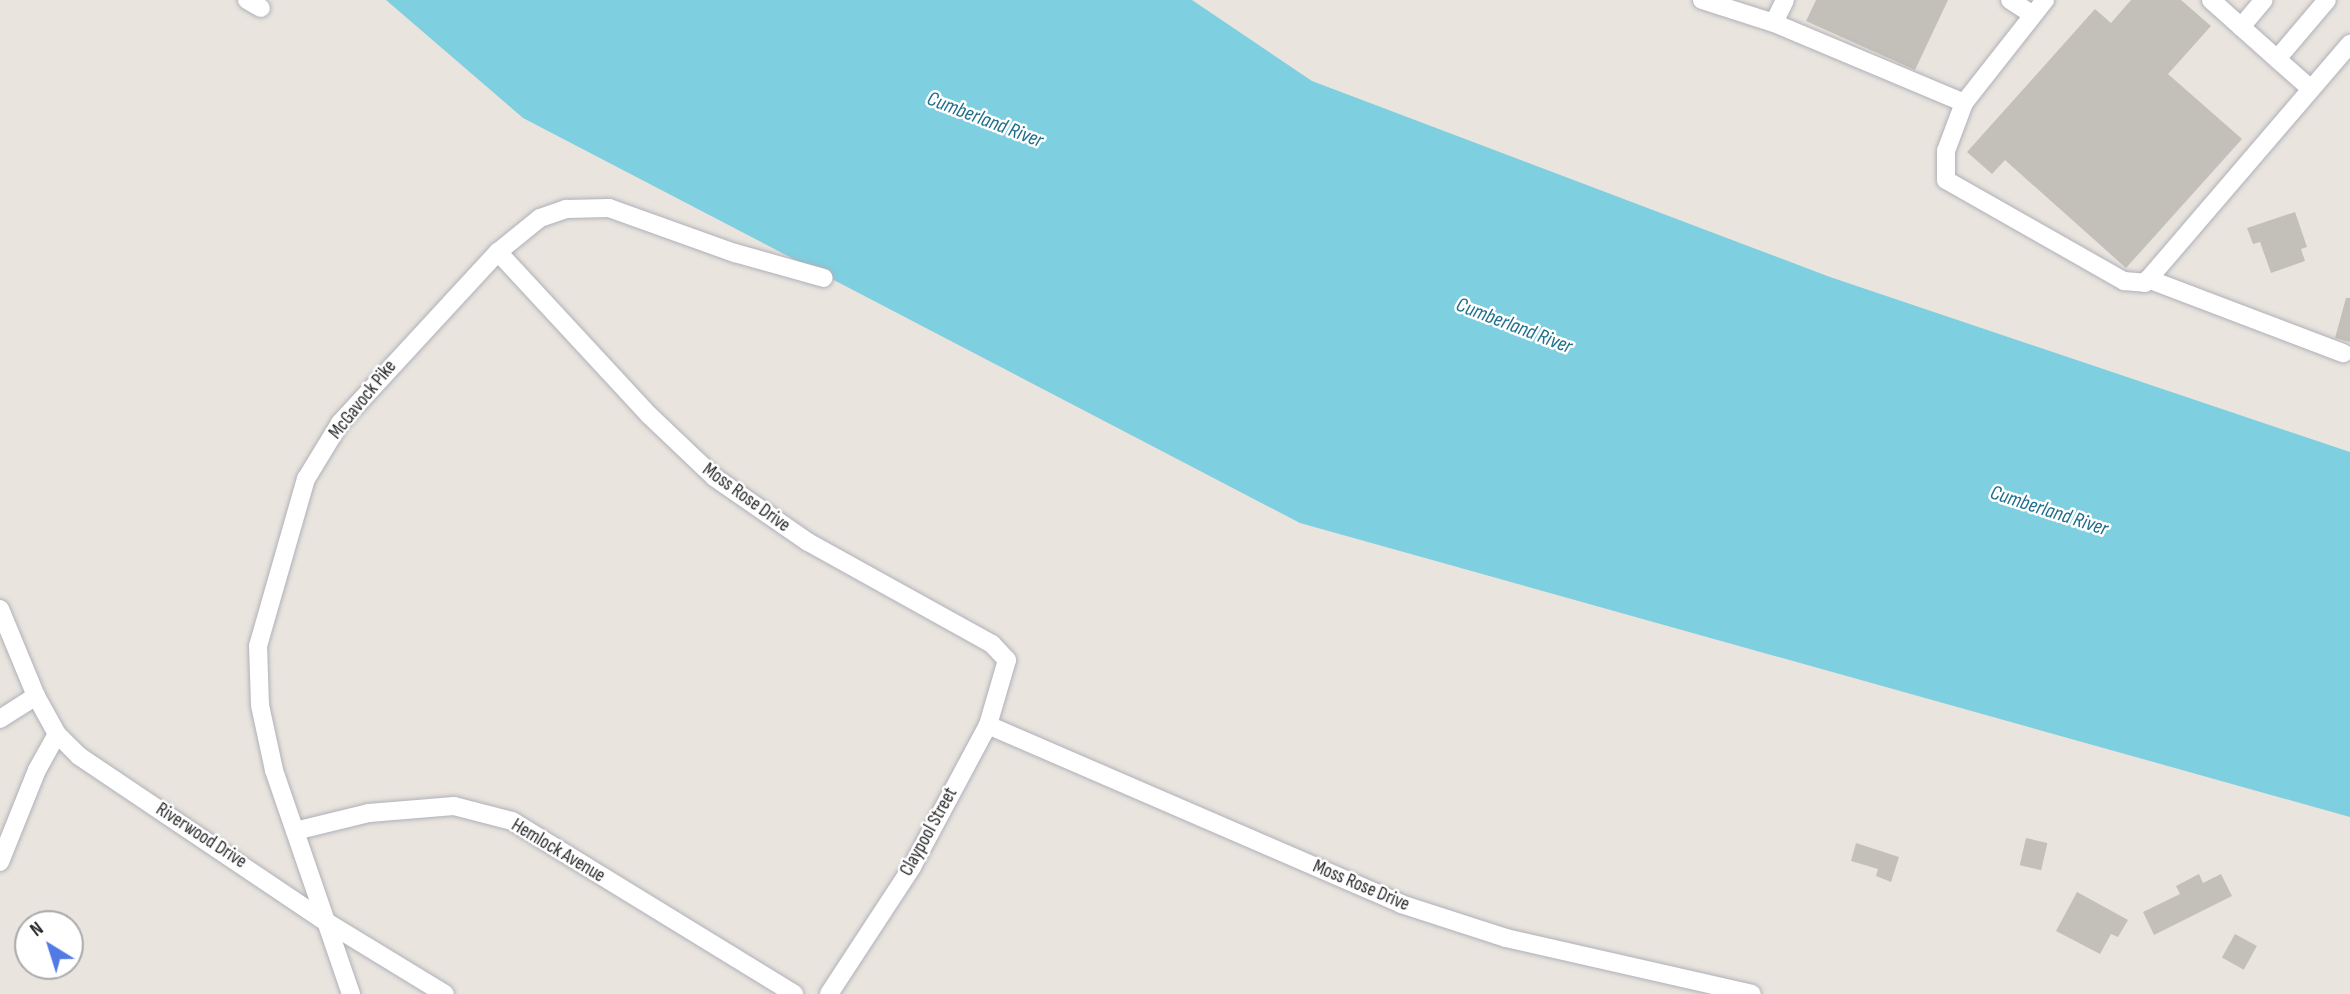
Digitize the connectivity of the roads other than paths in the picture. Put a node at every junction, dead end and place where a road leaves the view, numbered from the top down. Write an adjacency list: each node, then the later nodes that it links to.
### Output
1 (1702, 0): 9 (street)
2 (1785, 0): 9 (street)
3 (2010, 0): 8 (street)
4 (2045, 0): 8 (street)
5 (2211, 0): 10 (street)
6 (2264, 0): 10 (street)
7 (2327, 0): 12 (street)
8 (2033, 15): 14 (street)
9 (1774, 23): 14 (street)
10 (2241, 26): 12 (street)
11 (2350, 44): 13 (street)
12 (2277, 59): 13 (street)
13 (2311, 89): 17 (street)
14 (1964, 103): 17 (street)
15 (498, 252): 16 (street, McGavock Pike); 21 (street, Moss Rose Drive); 26 (street, McGavock Pike)
16 (824, 278)
17 (2148, 279): 18 (street)
18 (2343, 353)
19 (0, 609): 20 (street, Riverwood Drive)
20 (6, 640): 22 (street, Riverwood Drive)
21 (1007, 660): 24 (street, Claypool Street)
22 (36, 696): 23 (street); 25 (street, Riverwood Drive)
23 (0, 719)
24 (988, 725): 32 (street, Claypool Street); 33 (street, Moss Rose Drive)
25 (57, 734): 27 (street); 28 (street, Riverwood Drive)
26 (295, 831): 28 (street, McGavock Pike); 31 (street, Hemlock Avenue)
27 (0, 862)
28 (322, 919): 29 (street, McGavock Pike); 30 (street, Riverwood Drive)
29 (351, 994)
30 (445, 994)
31 (794, 994)
32 (830, 994)
33 (1752, 994)

